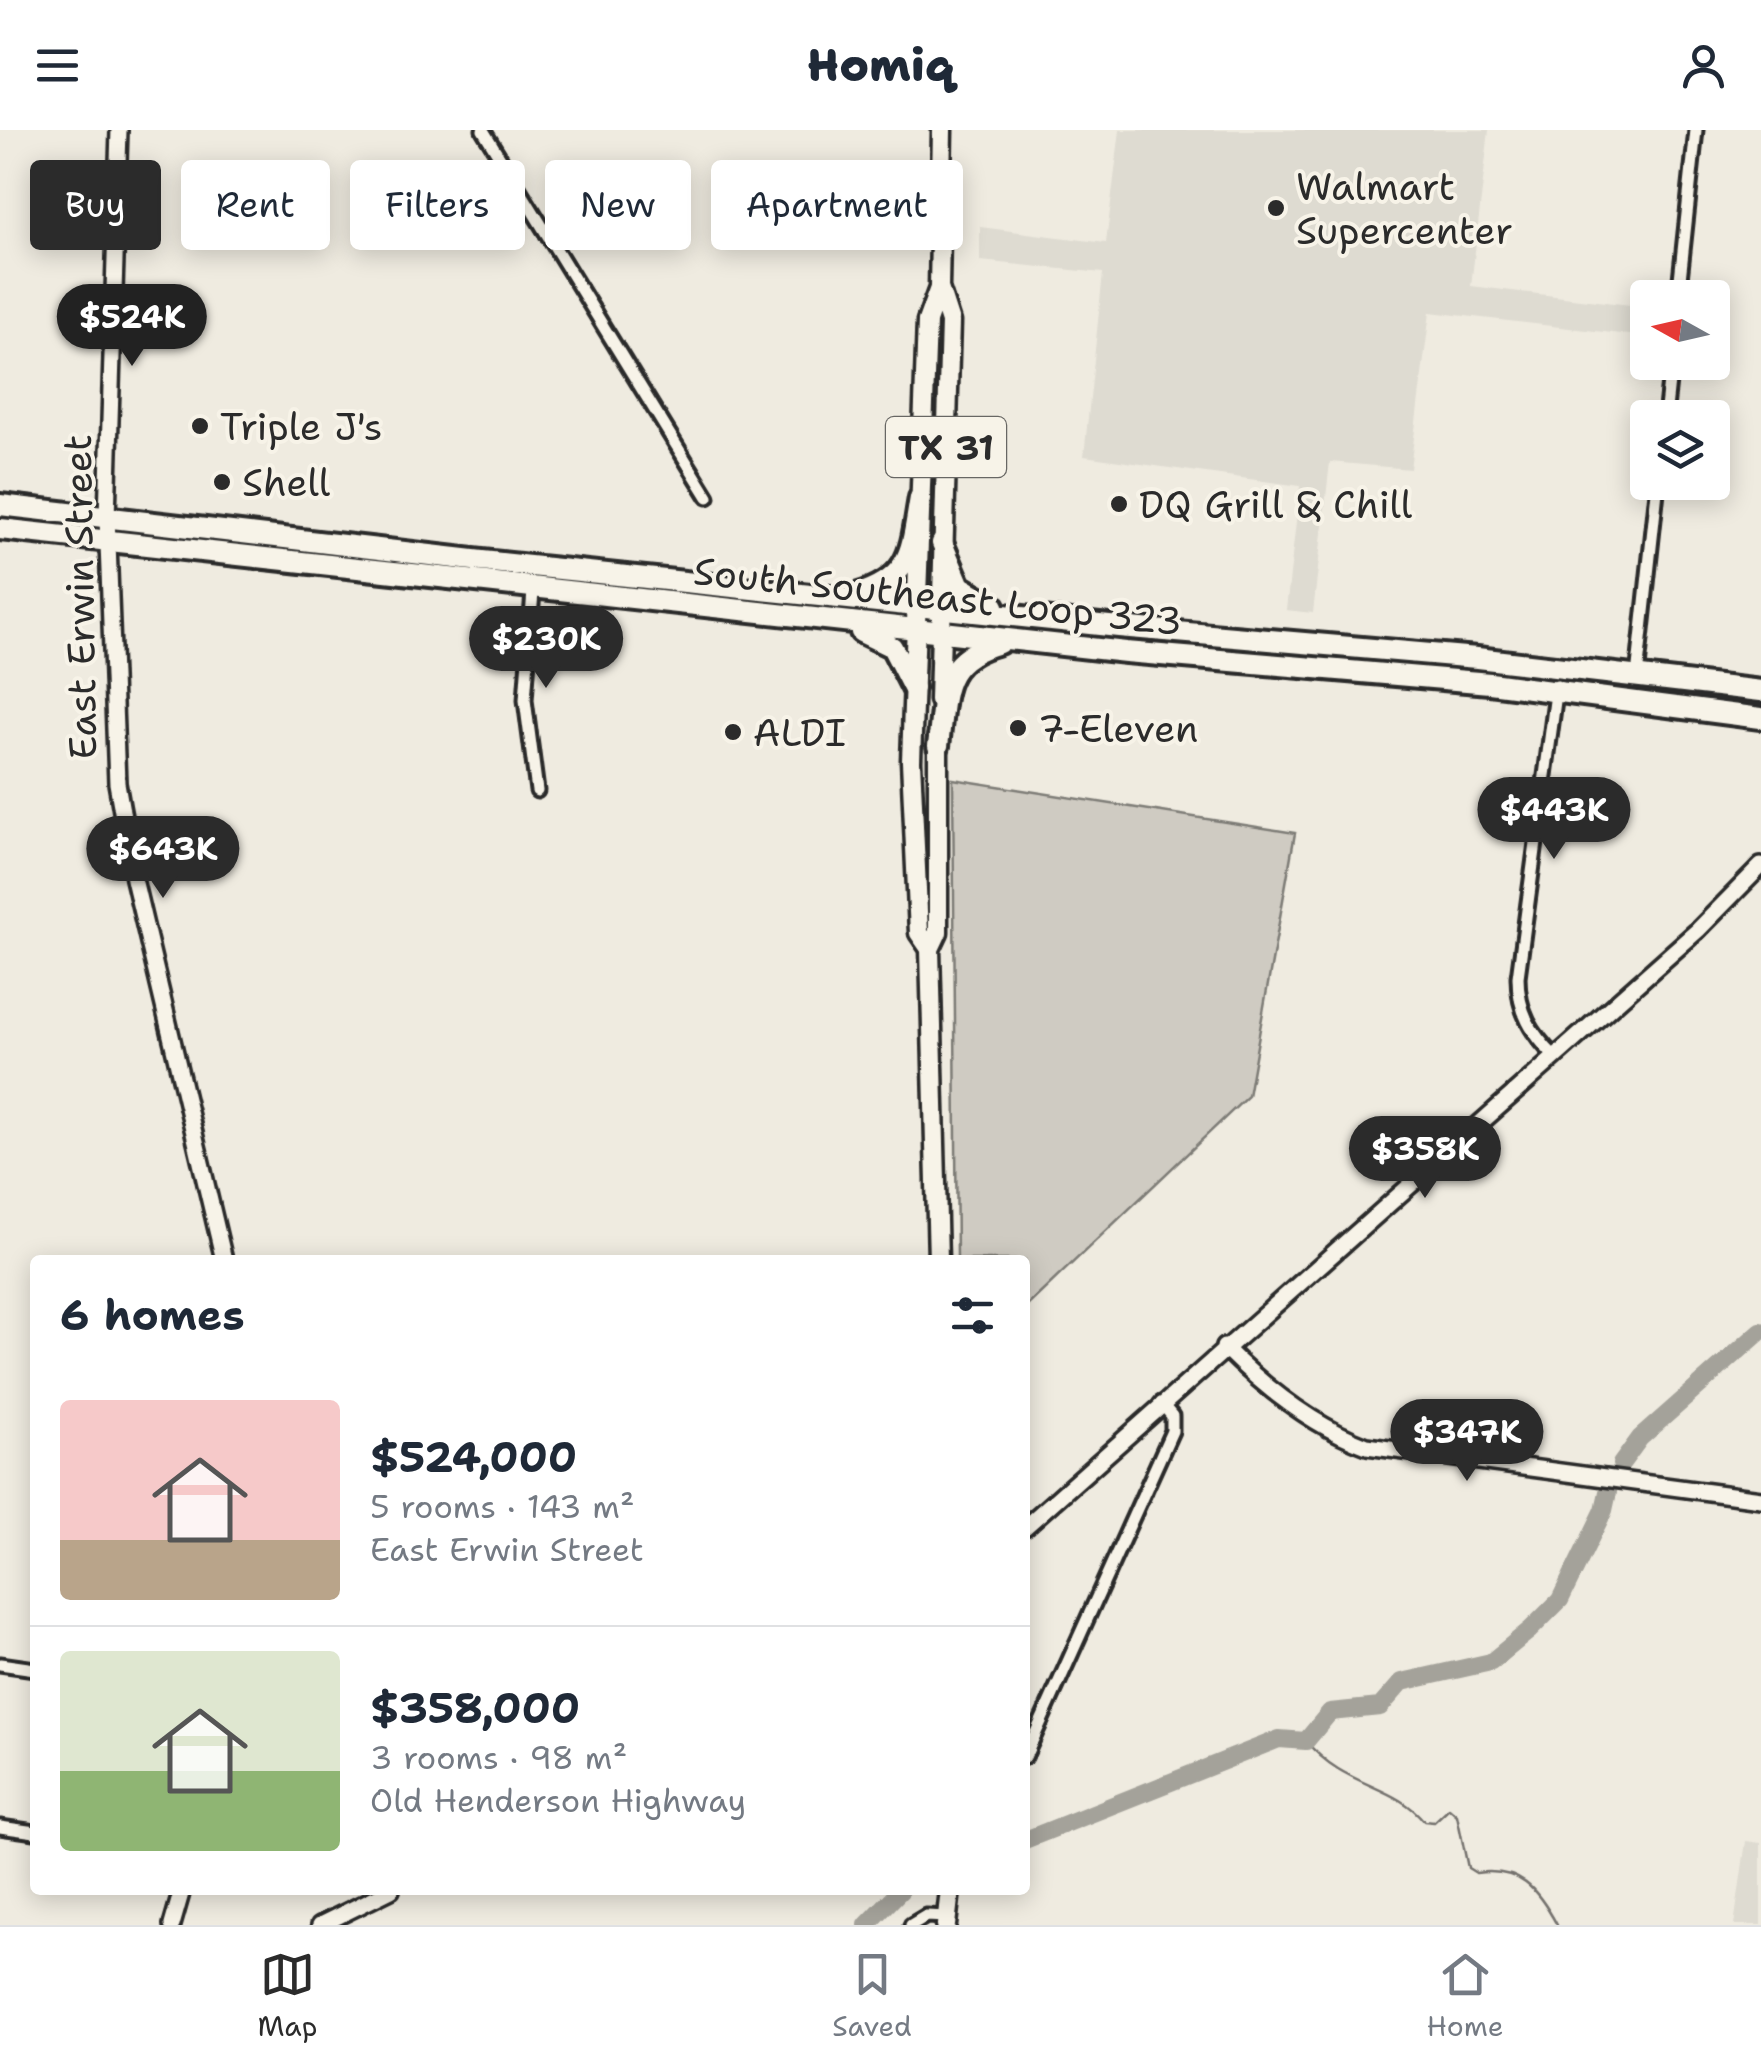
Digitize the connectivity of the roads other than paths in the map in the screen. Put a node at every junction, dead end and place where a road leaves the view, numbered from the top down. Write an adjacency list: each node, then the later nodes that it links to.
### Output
1 (119, 130): 11 (main road, East Erwin Street)
2 (483, 130): 7 (street)
3 (942, 130): 6 (main road, TX 31)
4 (1696, 130): 5 (street)
5 (1680, 280)
6 (939, 288): 8 (main road, TX 31); 14 (main road, TX 31)
7 (708, 496)
8 (920, 498): 16 (highway); 17 (main road, TX 31)
9 (1656, 500): 27 (street)
10 (0, 505): 11 (highway, South Southeast Loop 323)
11 (107, 517): 13 (main road, East Erwin Street); 16 (highway, South Southeast Loop 323)
12 (0, 529): 13 (highway, South Southeast Loop 323)
13 (108, 541): 15 (highway, South Southeast Loop 323); 37 (main road, East Erwin Street)
14 (942, 543): 18 (main road, TX 31); 19 (highway)
15 (533, 590): 20 (highway, South Southeast Loop 323); 33 (street)
16 (850, 597): 17 (highway, South Southeast Loop 323)
17 (916, 605): 18 (highway, South Southeast Loop 323); 21 (main road, TX 31)
18 (940, 608): 19 (highway, South Southeast Loop 323); 22 (main road, TX 31)
19 (1024, 616): 24 (highway, South Southeast Loop 323)
20 (810, 618): 21 (highway, South Southeast Loop 323); 28 (highway)
21 (914, 629): 22 (highway, South Southeast Loop 323); 28 (main road, TX 31)
22 (939, 632): 23 (highway, South Southeast Loop 323); 32 (main road, TX 31)
23 (1012, 640): 25 (highway, South Southeast Loop 323); 32 (highway)
24 (1294, 642): 25 (highway); 26 (highway, South Southeast Loop 323)
25 (1291, 667): 29 (highway, South Southeast Loop 323)
26 (1560, 668): 27 (highway, South Southeast Loop 323); 29 (street)
27 (1637, 677): 30 (highway, South Southeast Loop 323)
28 (912, 688): 35 (main road, TX 31)
29 (1556, 691): 31 (highway, South Southeast Loop 323); 36 (street)
30 (1761, 691)
31 (1761, 718)
32 (938, 746): 35 (main road, TX 31)
33 (537, 792)
34 (1761, 866): 36 (main road)
35 (930, 949): 38 (main road, TX 31)
36 (1556, 1057): 39 (main road)
37 (223, 1255)
38 (938, 1255)
39 (1224, 1347): 40 (main road); 42 (main road)
40 (1161, 1403): 41 (main road); 47 (street)
41 (1052, 1499): 43 (main road); 44 (main road)
42 (1761, 1499)
43 (1030, 1513)
44 (1030, 1522)
45 (0, 1664): 46 (street)
46 (30, 1668)
47 (1030, 1746)
48 (0, 1827): 49 (street)
49 (30, 1831)
50 (181, 1895): 54 (main road)
51 (381, 1895): 55 (main road)
52 (950, 1895): 53 (main road)
53 (947, 1921): 56 (street)
54 (172, 1925)
55 (320, 1925)
56 (911, 1925)

